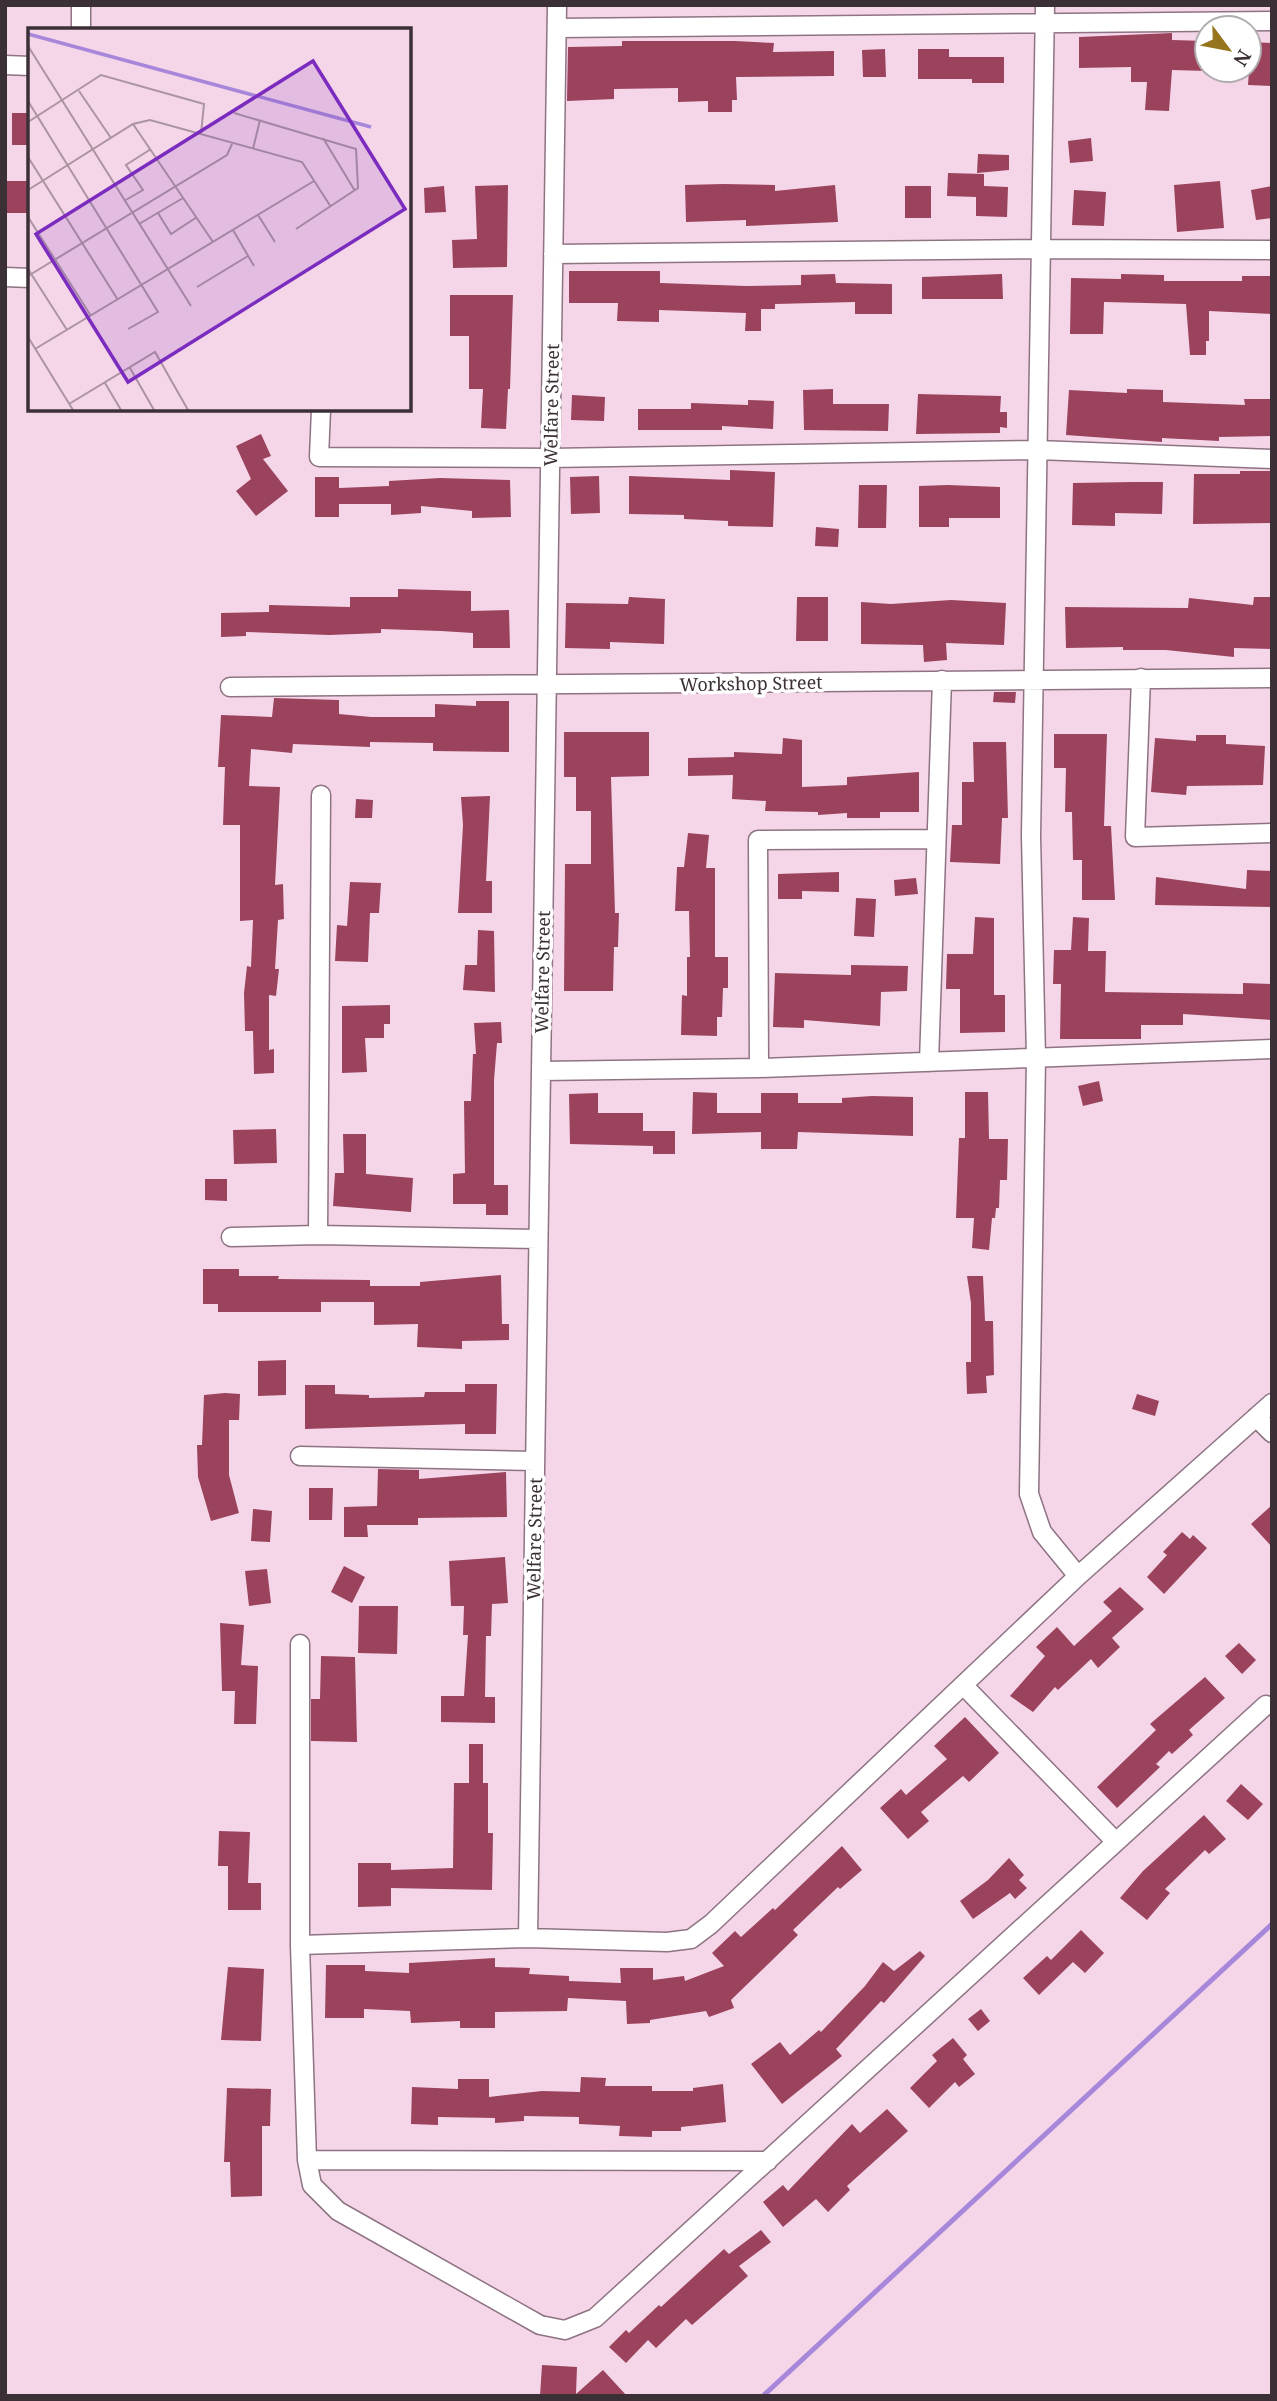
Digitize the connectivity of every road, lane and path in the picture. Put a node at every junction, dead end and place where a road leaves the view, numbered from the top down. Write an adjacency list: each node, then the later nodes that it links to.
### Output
1 (81, 5): 5 (street)
2 (557, 5): 6 (street, Welfare Street)
3 (1045, 14): 4 (street); 6 (street); 9 (street)
4 (1272, 21)
5 (80, 28)
6 (556, 28): 11 (street, Welfare Street)
7 (5, 65): 8 (street)
8 (28, 66)
9 (1041, 249): 10 (street); 11 (street); 15 (street)
10 (1272, 250)
11 (553, 254): 16 (street, Welfare Street)
12 (5, 277): 13 (street)
13 (28, 278)
14 (321, 411): 16 (street)
15 (1038, 450): 16 (street); 17 (street); 18 (street)
16 (550, 458): 22 (street, Welfare Street)
17 (1272, 459)
18 (1034, 678): 19 (street, Workshop Street); 21 (street, Workshop Street); 28 (street)
19 (1141, 678): 20 (street, Workshop Street); 25 (street)
20 (1272, 678)
21 (942, 680): 22 (street, Workshop Street); 26 (street)
22 (547, 685): 23 (street, Workshop Street); 31 (street, Welfare Street)
23 (230, 687)
24 (321, 795): 32 (street)
25 (1272, 833)
26 (936, 839): 29 (street); 30 (street)
27 (1272, 1049): 28 (street)
28 (1036, 1058): 29 (street); 40 (street)
29 (929, 1062): 30 (street)
30 (759, 1068): 31 (street)
31 (541, 1071): 34 (street, Welfare Street)
32 (318, 1235): 33 (street); 34 (street)
33 (231, 1237)
34 (538, 1239): 39 (street, Welfare Street)
35 (1272, 1403): 36 (street)
36 (1256, 1417): 37 (street); 40 (street)
37 (1272, 1433)
38 (300, 1455): 39 (street)
39 (535, 1461): 45 (street, Welfare Street)
40 (1079, 1576): 42 (street)
41 (300, 1644): 46 (street)
42 (964, 1686): 44 (street); 45 (street)
43 (1266, 1705): 44 (street)
44 (1115, 1842): 48 (street)
45 (528, 1938): 46 (street)
46 (300, 1945): 47 (street)
47 (306, 2160): 48 (street); 48 (street)
48 (768, 2161)

